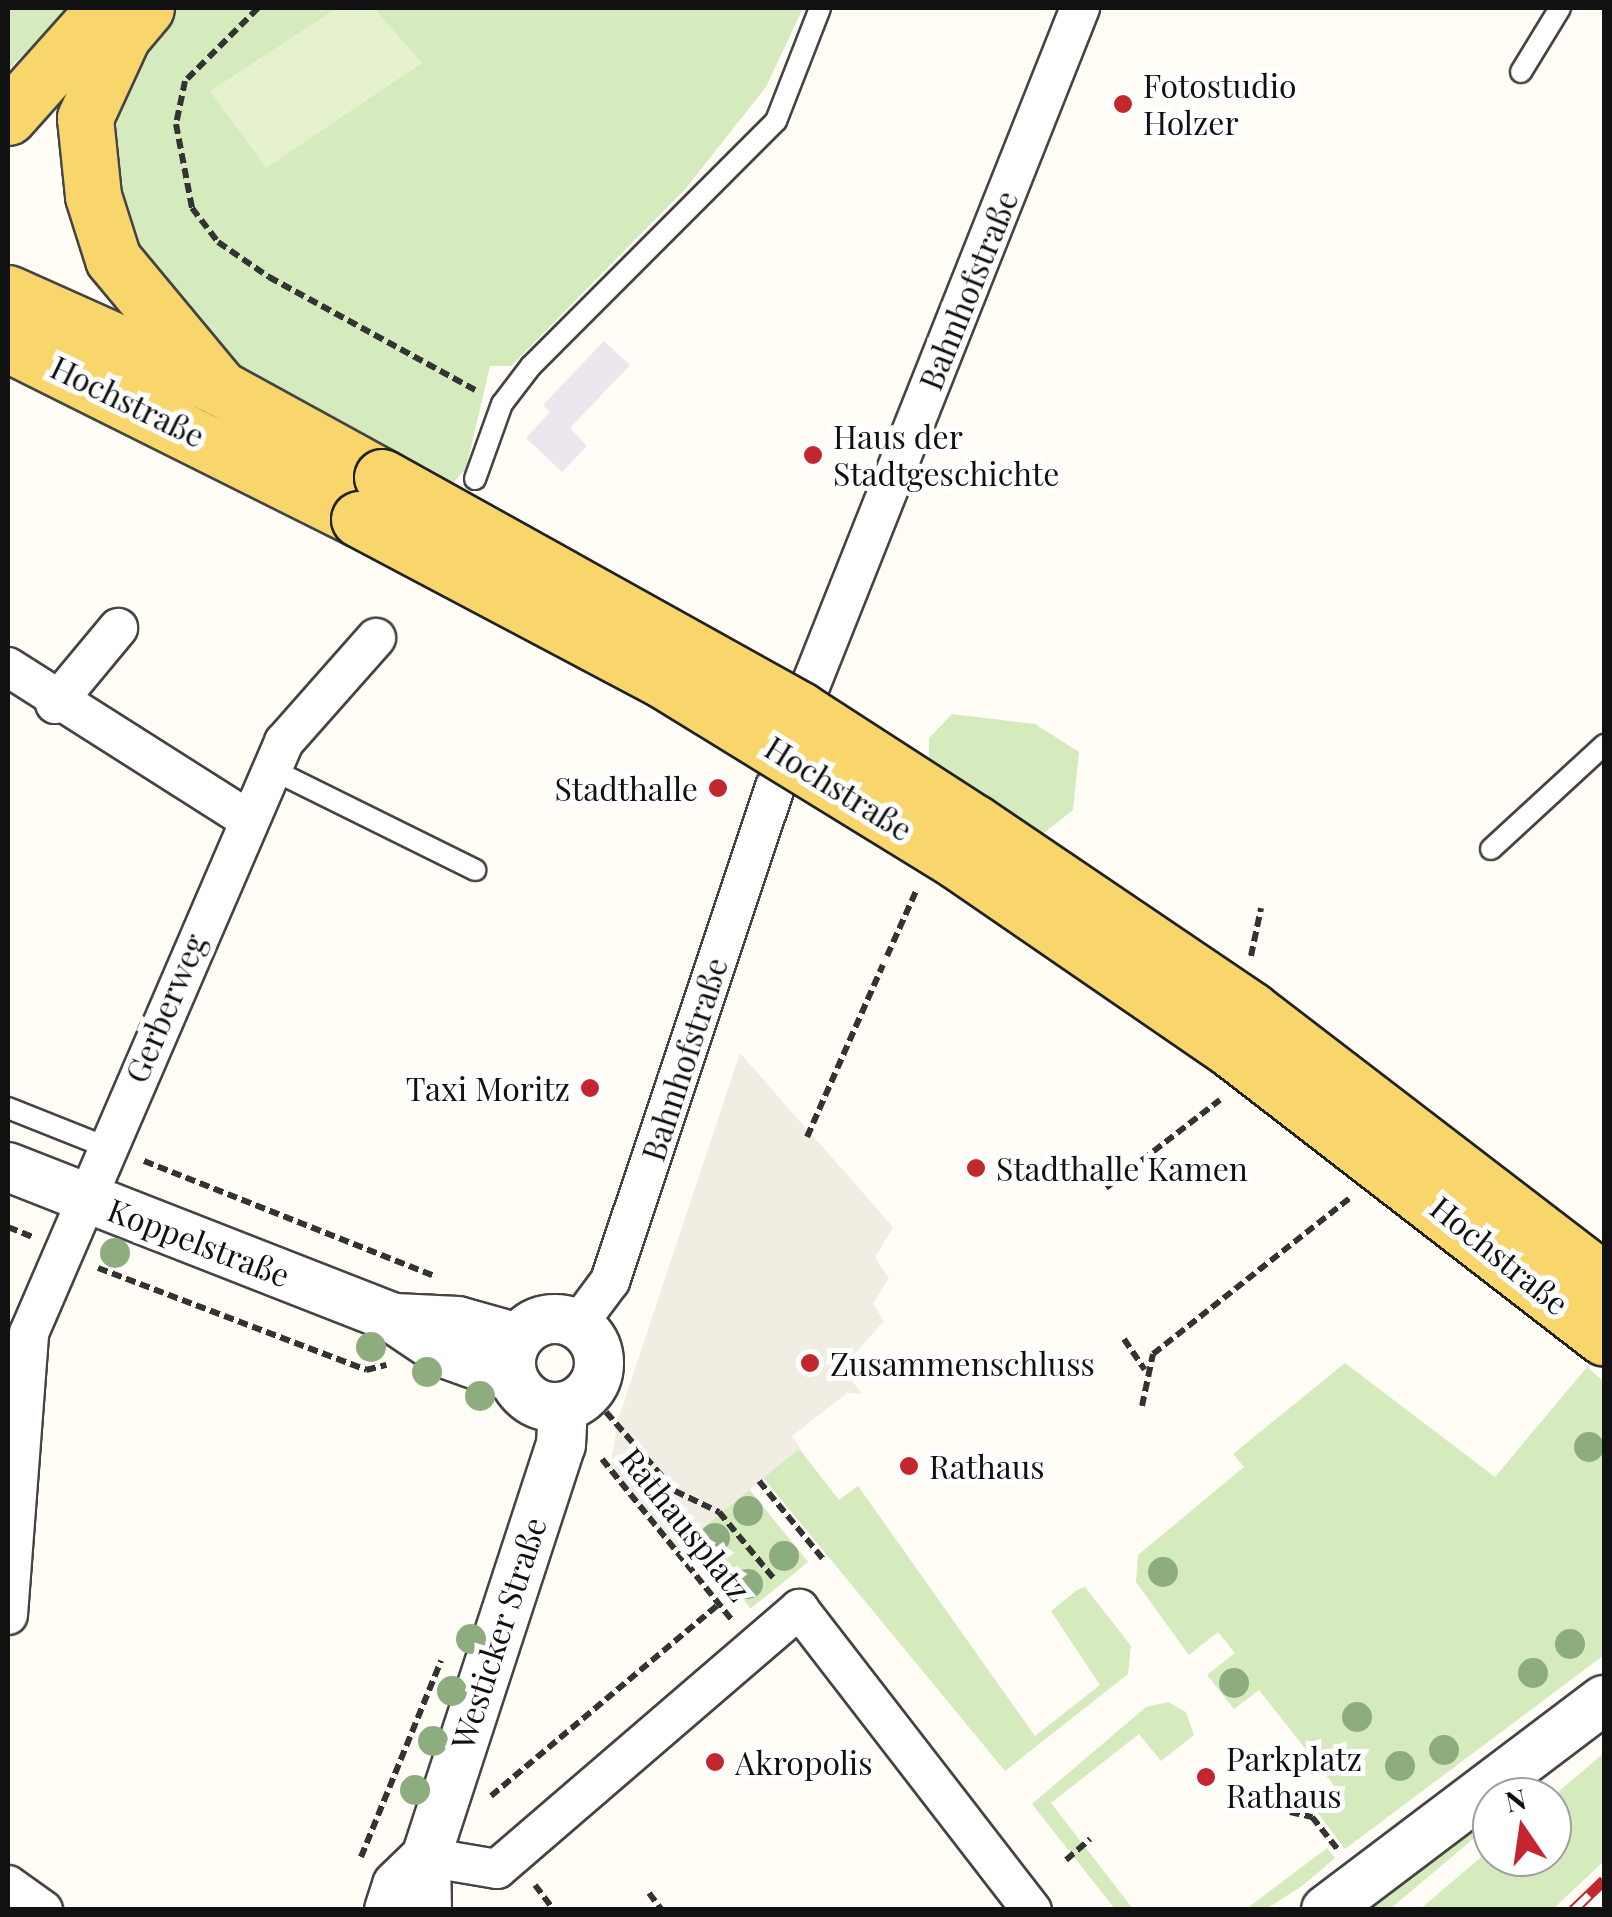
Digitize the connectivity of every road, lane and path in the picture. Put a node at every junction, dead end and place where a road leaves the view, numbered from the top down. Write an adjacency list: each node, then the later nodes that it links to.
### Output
1 (104, 8): 8 (main road)
2 (146, 8): 12 (main road)
3 (258, 8): 14 (path)
4 (820, 8): 14 (lane)
5 (1080, 8): 20 (street, Bahnhofstraße)
6 (1560, 8): 7 (lane)
7 (1521, 72)
8 (8, 117)
9 (8, 293): 12 (main road, Hochstraße)
10 (8, 344): 13 (main road, Hochstraße)
11 (8, 383): 13 (main road)
12 (220, 388): 16 (main road, Hochstraße)
13 (114, 389): 16 (main road, Hochstraße)
14 (502, 404): 15 (lane)
15 (475, 480)
16 (371, 498): 41 (main road, Hochstraße, bridge); 44 (main road, Hochstraße, bridge)
17 (118, 628): 21 (street)
18 (376, 638): 23 (street, Gerberweg)
19 (8, 667): 21 (street)
20 (811, 684)
21 (55, 704): 25 (street)
22 (1604, 745): 26 (lane)
23 (271, 769): 25 (street, Gerberweg); 27 (lane)
24 (775, 787): 42 (street, Bahnhofstraße)
25 (246, 818): 34 (street, Gerberweg)
26 (1491, 849)
27 (475, 870)
28 (922, 878): 29 (path)
29 (887, 956)
30 (883, 964): 33 (path)
31 (1230, 1093): 36 (path)
32 (8, 1108): 34 (lane)
33 (808, 1137)
34 (120, 1152): 38 (street, Gerberweg); 40 (path)
35 (8, 1167): 38 (street, Koppelstraße)
36 (1106, 1188)
37 (1360, 1189): 47 (path)
38 (84, 1197): 39 (street, Gerberweg); 45 (street, Koppelstraße)
39 (63, 1251): 46 (path); 50 (street, Gerberweg)
40 (433, 1274)
41 (1604, 1282)
42 (578, 1324): 45 (street); 48 (street)
43 (1124, 1338): 47 (path)
44 (1604, 1338)
45 (516, 1358): 48 (street)
46 (366, 1370)
47 (1145, 1370): 49 (path)
48 (573, 1402): 55 (path); 65 (street, Westicker Straße)
49 (1142, 1406)
50 (11, 1438): 53 (street, Gerberweg)
51 (587, 1453): 56 (path, Rathausplatz)
52 (759, 1481): 54 (path)
53 (14, 1534): 57 (street, Gerberweg)
54 (823, 1559)
55 (784, 1590)
56 (719, 1604): 58 (path, Rathausplatz); 65 (path)
57 (8, 1615)
58 (748, 1640): 65 (street); 75 (street)
59 (445, 1652): 66 (path)
60 (1604, 1700): 76 (street)
61 (1290, 1812): 64 (path)
62 (1090, 1839): 63 (path)
63 (1066, 1860)
64 (1346, 1860)
65 (448, 1861): 71 (street, Westicker Straße); 72 (street, Westicker Straße)
66 (355, 1873)
67 (8, 1885): 70 (street)
68 (534, 1886): 73 (path)
69 (649, 1894): 74 (path)
70 (43, 1910)
71 (389, 1910)
72 (427, 1910)
73 (554, 1910)
74 (662, 1910)
75 (1032, 1910)
76 (1326, 1910)

